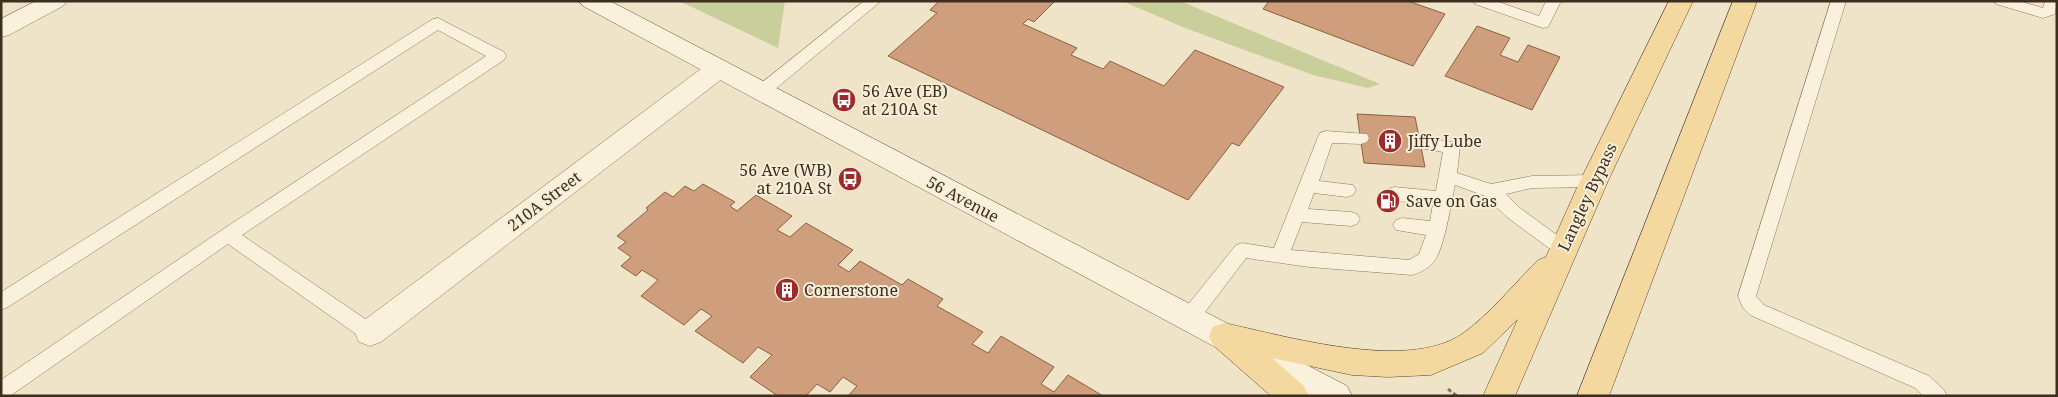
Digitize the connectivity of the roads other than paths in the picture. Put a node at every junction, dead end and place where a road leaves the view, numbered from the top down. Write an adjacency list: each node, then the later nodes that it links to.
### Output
1 (56, 1): 11 (main road)
2 (591, 1): 12 (main road, 56 Avenue)
3 (874, 1): 13 (lane)
4 (1480, 1): 5 (lane)
5 (1554, 1)
6 (1681, 1): 17 (main road, Langley Bypass)
7 (1745, 1): 34 (main road)
8 (1839, 1): 41 (lane)
9 (2001, 1): 10 (lane)
10 (2052, 1)
11 (1, 29)
12 (718, 69): 13 (main road, 56 Avenue); 32 (main road, 210A Street)
13 (761, 92): 31 (main road, 56 Avenue)
14 (1361, 138): 18 (lane)
15 (1420, 144): 16 (lane)
16 (1448, 176): 20 (lane); 22 (lane)
17 (1594, 181): 20 (lane); 28 (main road, Langley Bypass)
18 (1308, 186): 19 (lane); 23 (lane)
19 (1347, 190)
20 (1491, 191): 28 (lane)
21 (1394, 194): 22 (lane)
22 (1444, 198): 26 (lane)
23 (1297, 215): 24 (lane); 29 (lane)
24 (1351, 219)
25 (1402, 224): 26 (lane)
26 (1438, 229): 29 (lane)
27 (228, 235): 30 (lane); 32 (lane); 35 (lane)
28 (1562, 251): 33 (main road); 38 (main road, Langley Bypass)
29 (1280, 256): 31 (lane)
30 (1, 302)
31 (1189, 318): 33 (main road, 56 Avenue)
32 (370, 333)
33 (1224, 336): 36 (main road); 37 (main road, 56 Avenue)
34 (1607, 361): 39 (main road); 40 (main road)
35 (1, 390)
36 (1293, 396)
37 (1336, 396)
38 (1499, 396)
39 (1593, 396)
40 (1613, 396)
41 (1937, 396)

